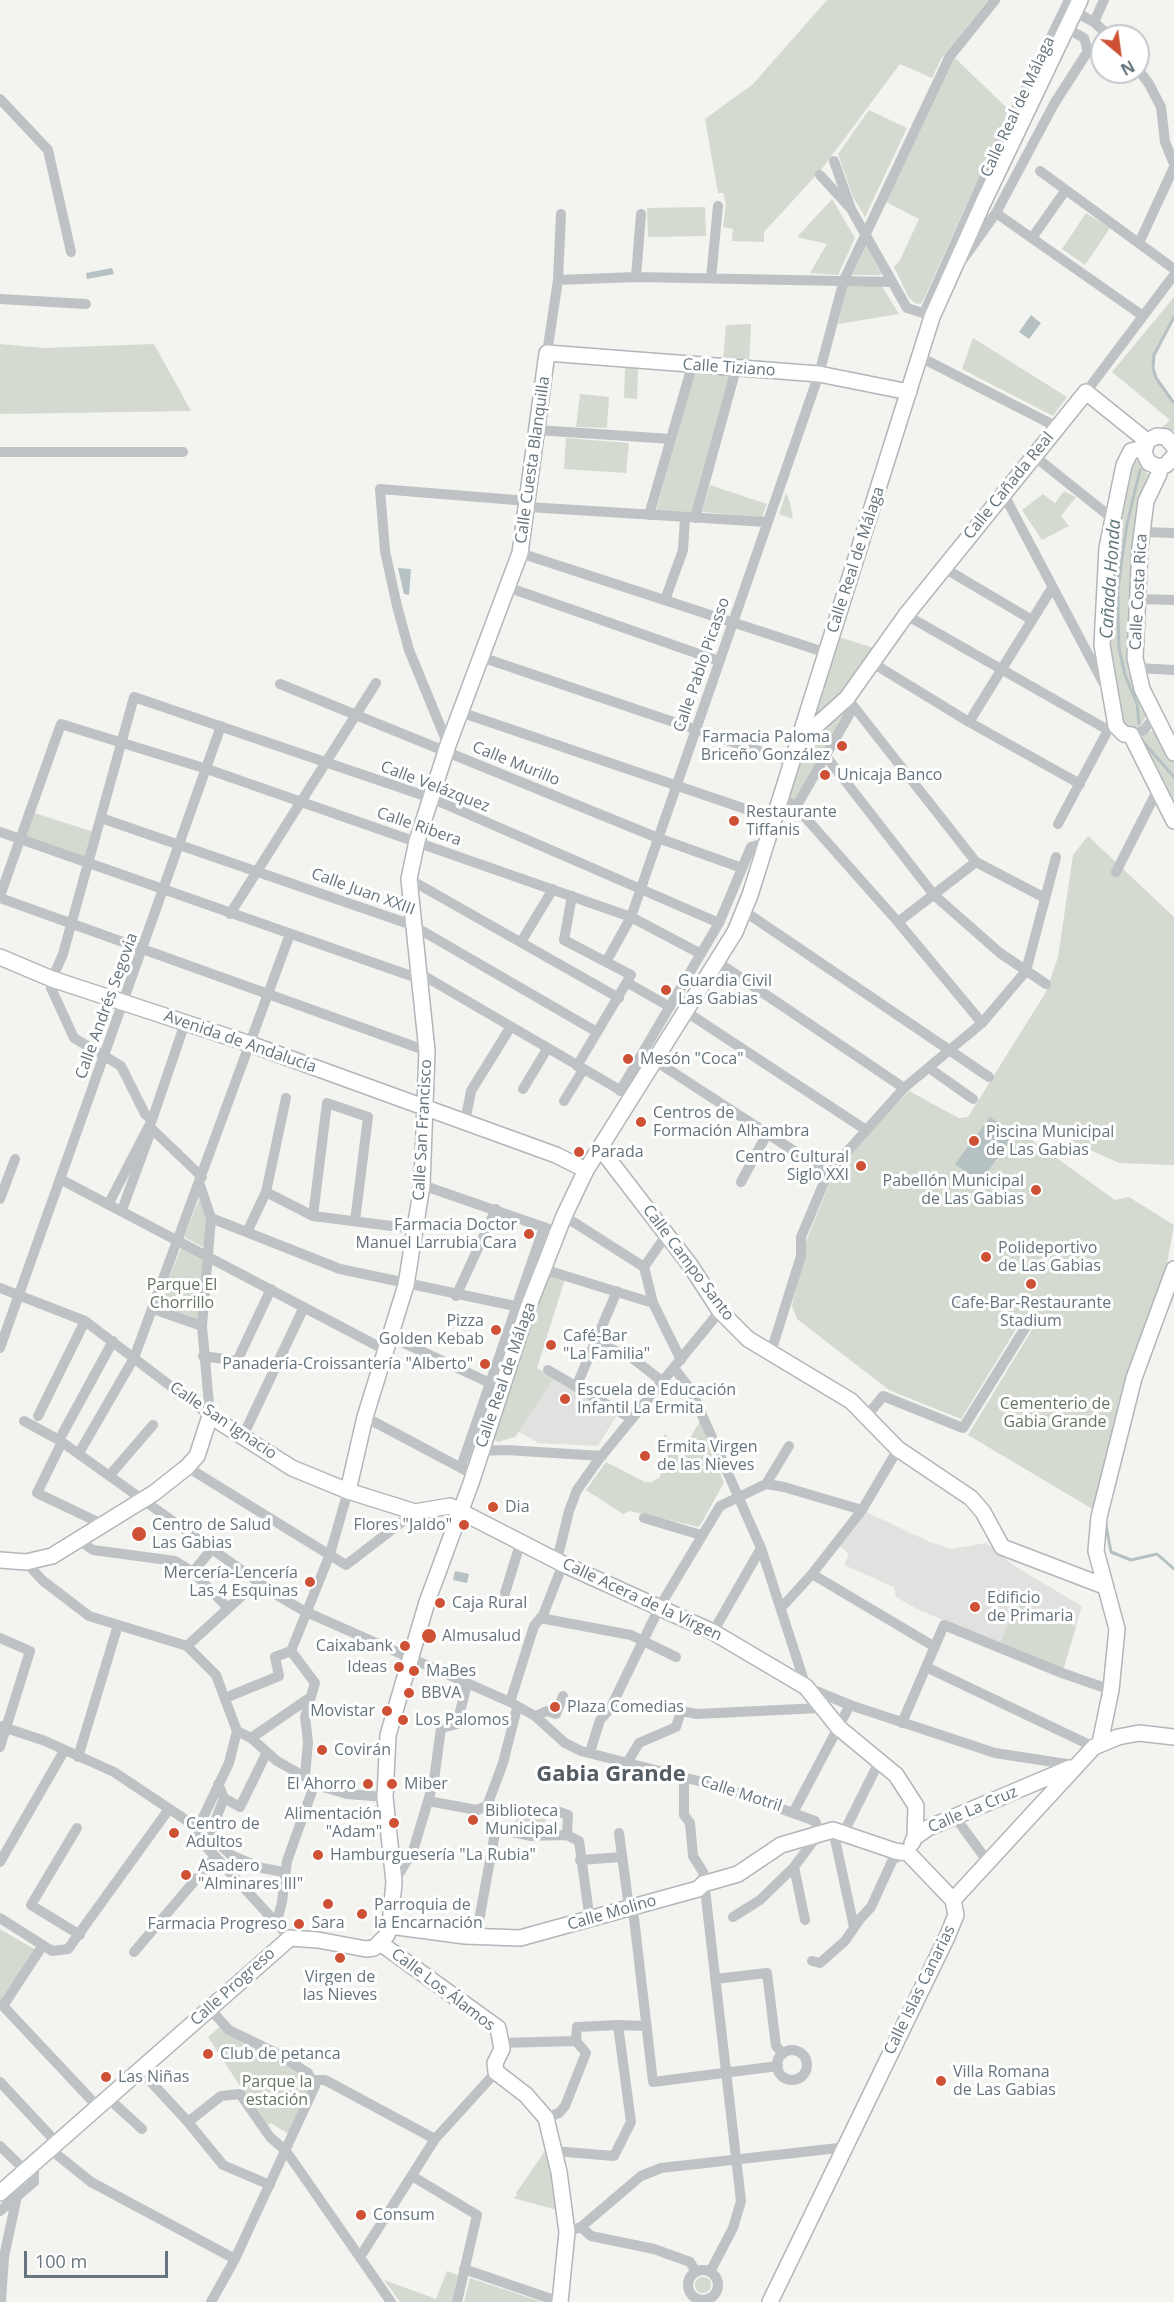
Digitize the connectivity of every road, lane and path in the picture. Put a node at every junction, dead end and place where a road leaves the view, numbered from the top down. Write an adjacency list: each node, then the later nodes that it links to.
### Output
1 (995, 0): 18 (street, Calle Pablo Picasso)
2 (1104, 0): 4 (street)
3 (1075, 4): 4 (street); 5 (street, Calle Real de Málaga); 32 (street, Calle Real de Málaga)
4 (1094, 22)
5 (1066, 28): 15 (street, Calle Real de Málaga); 23 (street, Calle Real de Málaga)
6 (1149, 84): 9 (street)
7 (0, 99): 21 (street)
8 (834, 161): 14 (street)
9 (1174, 166): 20 (street)
10 (1040, 171): 12 (street)
11 (820, 175): 14 (street)
12 (1065, 191): 19 (street); 20 (street)
13 (718, 206): 26 (street)
14 (851, 209): 18 (street)
15 (996, 213): 19 (street); 23 (street, Calle Real de Málaga)
16 (561, 214): 27 (street, Calle Cuesta Blanquilla)
17 (641, 214): 25 (street)
18 (865, 233): 28 (street, Calle Pablo Picasso); 29 (street)
19 (1032, 238): 33 (street)
20 (1139, 243): 22 (street)
21 (71, 252)
22 (1174, 269)
23 (951, 273): 32 (street, Calle Real de Málaga)
24 (1174, 275): 33 (street, Calle Cañada Real)
25 (636, 277): 26 (street); 27 (street)
26 (711, 278): 28 (street)
27 (558, 280): 34 (street, Calle Cuesta Blanquilla)
28 (844, 280): 29 (street); 38 (street, Calle Pablo Picasso)
29 (892, 282): 32 (street)
30 (0, 299): 31 (street)
31 (86, 304)
32 (928, 315): 35 (street, Calle Real de Málaga)
33 (1143, 316): 40 (street, Calle Cañada Real)
34 (547, 353): 36 (street, Calle Tiziano); 42 (street, Calle Cuesta Blanquilla)
35 (920, 357): 39 (street, Calle Real de Málaga); 41 (street)
36 (692, 366): 37 (street, Calle Tiziano); 43 (street)
37 (735, 369): 38 (street, Calle Tiziano); 52 (street)
38 (819, 374): 39 (street, Calle Tiziano); 54 (street, Calle Pablo Picasso)
39 (909, 392): 67 (street, Calle Real de Málaga)
40 (1086, 392): 41 (street, Calle Cañada Real); 44 (street)
41 (1057, 427): 47 (street, Calle Cañada Real)
42 (537, 430): 43 (street); 50 (street, Calle Cuesta Blanquilla)
43 (671, 439): 51 (street)
44 (1145, 445): 48 (street); 48 (street); 53 (street, Calle Costa Rica)
45 (0, 452): 46 (street)
46 (183, 452)
47 (1033, 455): 49 (street, Calle Cañada Real); 53 (street)
48 (1170, 459): 55 (street, Calle Costa Rica)
49 (1003, 492): 58 (street, Calle Cañada Real); 60 (street)
50 (528, 504): 51 (street); 57 (street, Calle Cuesta Blanquilla); 89 (street)
51 (649, 515): 52 (street)
52 (690, 518): 54 (street); 62 (street)
53 (1113, 519): 76 (street, Calle Costa Rica)
54 (766, 522): 66 (street, Calle Pablo Picasso)
55 (1143, 531): 56 (street); 61 (street, Calle Costa Rica)
56 (1174, 532)
57 (520, 553): 59 (street, Calle Cuesta Blanquilla); 62 (street)
58 (944, 568): 64 (street, Calle Cañada Real); 65 (street)
59 (507, 587): 68 (street, Calle Cuesta Blanquilla); 69 (street)
60 (1052, 588): 65 (street); 76 (street)
61 (1139, 599): 63 (street); 71 (street, Calle Costa Rica)
62 (665, 600): 66 (street)
63 (1174, 600)
64 (906, 615): 70 (street, Calle Cañada Real); 73 (street)
65 (1032, 620): 73 (street)
66 (732, 622): 67 (street); 69 (street, Calle Pablo Picasso)
67 (827, 653): 85 (street, Calle Real de Málaga)
68 (481, 657): 78 (street, Calle Cuesta Blanquilla); 84 (street)
69 (719, 661): 84 (street, Calle Pablo Picasso)
70 (871, 662): 77 (street, Calle Cañada Real); 81 (street)
71 (1138, 668): 72 (street); 80 (street, Calle Costa Rica)
72 (1174, 670)
73 (1001, 671): 81 (street); 83 (street)
74 (376, 683): 79 (street)
75 (280, 684): 79 (street, Calle Murillo)
76 (1110, 694): 83 (street, Calle Costa Rica)
77 (850, 703): 85 (street, Calle Cañada Real); 90 (street, Calle Cañada Real); 112 (street)
78 (460, 712): 89 (street, Calle Cuesta Blanquilla); 94 (street)
79 (356, 715): 89 (street, Calle Murillo); 91 (street)
80 (1155, 716): 86 (street); 88 (street, Calle Costa Rica)
81 (969, 722): 95 (street)
82 (221, 726): 87 (street, Calle Velázquez); 91 (street, Calle Velázquez); 93 (street, Calle Andrés Segovia)
83 (1112, 728): 86 (street); 95 (street)
84 (695, 730): 92 (street); 94 (street, Calle Pablo Picasso)
85 (802, 732): 92 (street, Calle Real de Málaga)
86 (1131, 735): 96 (street)
87 (121, 741): 93 (street, Calle Ribera); 101 (street); 107 (street, Calle Ribera)
88 (1172, 745)
89 (447, 748): 98 (street, Calle Cuesta Blanquilla); 106 (street, Calle Murillo)
90 (825, 755): 100 (street, Calle Cañada Real); 121 (street)
91 (326, 762): 98 (street, Calle Velázquez); 99 (street)
92 (792, 762): 97 (street, Calle Real de Málaga)
93 (207, 769): 99 (street, Calle Ribera); 109 (street, Calle Andrés Segovia)
94 (677, 784): 102 (street); 106 (street, Calle Pablo Picasso)
95 (1080, 784): 104 (street)
96 (1158, 791): 103 (street); 116 (street)
97 (781, 797): 100 (street); 102 (street, Calle Real de Málaga)
98 (430, 798): 108 (street, Calle San Francisco); 119 (street, Calle Velázquez)
99 (300, 804): 108 (street, Calle Ribera); 115 (street)
100 (796, 807): 129 (street)
101 (101, 818): 109 (street, Calle Juan XXIII); 113 (street)
102 (775, 819): 110 (street, Calle Real de Málaga)
103 (1174, 821)
104 (1058, 825)
105 (0, 832): 107 (street)
106 (658, 838): 114 (street, Calle Murillo); 119 (street, Calle Pablo Picasso)
107 (22, 841): 113 (street); 123 (street)
108 (417, 841): 117 (street, Calle San Francisco); 118 (street, Calle Ribera)
109 (181, 844): 115 (street, Calle Juan XXIII); 120 (street, Calle Andrés Segovia)
110 (765, 848): 114 (street, Calle Real de Málaga); 125 (street, Calle Real de Málaga)
111 (1056, 857): 124 (street)
112 (976, 862): 121 (street); 124 (street)
113 (87, 864): 120 (street); 128 (street)
114 (742, 868): 130 (street, Calle Real de Málaga)
115 (257, 870): 126 (street); 131 (street, Calle Juan XXIII)
116 (1116, 872)
117 (409, 879): 131 (street, Calle San Francisco); 133 (street)
118 (552, 889): 122 (street, Calle Ribera); 133 (street)
119 (640, 889): 127 (street, Calle Pablo Picasso); 130 (street, Calle Velázquez)
120 (164, 891): 126 (street); 134 (street, Calle Andrés Segovia)
121 (934, 895): 129 (street); 139 (street)
122 (572, 896): 127 (street, Calle Ribera); 137 (street)
123 (0, 897): 128 (street)
124 (1045, 898): 139 (street)
125 (744, 911): 138 (street, Calle Real de Málaga); 155 (street)
126 (230, 914): 132 (street)
127 (631, 918): 135 (street, Calle Ribera); 137 (street, Calle Pablo Picasso)
128 (71, 922): 134 (street); 141 (street)
129 (897, 922): 149 (street)
130 (719, 923): 135 (street, Calle Real de Málaga)
131 (412, 925): 140 (street, Calle San Francisco); 151 (street, Calle Juan XXIII)
132 (290, 934): 140 (street); 144 (street)
133 (521, 942): 145 (street)
134 (144, 948): 144 (street); 146 (street, Calle Andrés Segovia)
135 (701, 954): 147 (street, Calle Real de Málaga)
136 (0, 957): 141 (street, Avenida de Andalucía)
137 (606, 962): 142 (street)
138 (716, 962): 147 (street, Calle Real de Málaga); 161 (street)
139 (1026, 970): 143 (street); 149 (street)
140 (417, 978): 150 (street); 154 (street, Calle San Francisco)
141 (52, 979): 146 (street, Avenida de Andalucía); 156 (street)
142 (628, 983): 145 (street); 147 (street)
143 (1046, 984)
144 (269, 993): 152 (street); 154 (street)
145 (619, 998): 151 (street)
146 (124, 1002): 148 (street, Avenida de Andalucía); 156 (street, Calle Andrés Segovia)
147 (678, 1009): 157 (street, Calle Real de Málaga); 163 (street, Calle Real de Málaga); 170 (street)
148 (185, 1023): 152 (street, Avenida de Andalucía); 169 (street)
149 (982, 1023): 155 (street)
150 (510, 1028): 153 (street); 168 (street)
151 (597, 1032): 158 (street)
152 (250, 1044): 167 (street, Avenida de Andalucía); 177 (street)
153 (547, 1050): 158 (street); 162 (street)
154 (427, 1051): 167 (street, Calle San Francisco)
155 (948, 1051): 159 (street); 160 (street)
156 (104, 1056): 169 (street); 176 (street, Calle Andrés Segovia)
157 (654, 1060): 163 (street, Calle Real de Málaga); 171 (street)
158 (580, 1068): 163 (street); 166 (street)
159 (929, 1068): 161 (street); 165 (street)
160 (989, 1077)
161 (904, 1088): 170 (street)
162 (523, 1089)
163 (626, 1094): 172 (street, Calle Real de Málaga)
164 (286, 1098): 180 (street)
165 (973, 1099)
166 (564, 1101)
167 (426, 1110): 168 (street, Avenida de Andalucía); 179 (street, Calle San Francisco)
168 (465, 1122): 174 (street, Avenida de Andalucía)
169 (151, 1125): 177 (street); 182 (street); 184 (street)
170 (866, 1130): 175 (street)
171 (767, 1134): 175 (street); 178 (street)
172 (600, 1148): 174 (street, Calle Real de Málaga); 192 (street, Calle Campo Santo)
173 (15, 1159): 181 (street)
174 (586, 1170): 186 (street, Calle Real de Málaga)
175 (828, 1173): 216 (street)
176 (60, 1179): 182 (street); 202 (street, Calle Andrés Segovia)
177 (201, 1181): 187 (street); 193 (street)
178 (741, 1182)
179 (422, 1185): 183 (street); 189 (street, Calle San Francisco)
180 (266, 1192): 185 (street); 191 (street)
181 (0, 1199)
182 (109, 1203): 184 (street)
183 (496, 1209): 190 (street); 203 (street)
184 (122, 1210): 193 (street)
185 (313, 1216): 188 (street); 188 (street)
186 (564, 1216): 190 (street, Calle Real de Málaga); 195 (street)
187 (211, 1218): 191 (street); 194 (street)
188 (355, 1221): 189 (street)
189 (415, 1229): 198 (street, Calle San Francisco)
190 (551, 1230): 196 (street, Calle Real de Málaga); 205 (street, Calle Real de Málaga)
191 (247, 1232): 198 (street)
192 (667, 1234): 195 (street); 208 (street, Calle Campo Santo)
193 (180, 1240): 194 (street); 207 (street)
194 (208, 1256): 200 (street); 211 (street)
195 (644, 1267): 204 (street)
196 (543, 1269): 201 (street); 235 (street, Calle Real de Málaga)
197 (1174, 1269): 261 (street)
198 (406, 1285): 203 (street); 214 (street, Calle San Francisco)
199 (0, 1288): 202 (street, Calle San Ignacio)
200 (271, 1290): 206 (street); 217 (street)
201 (617, 1291): 204 (street); 213 (street)
202 (18, 1294): 209 (street, Calle San Ignacio); 215 (street, Calle Andrés Segovia)
203 (456, 1296): 205 (street)
204 (653, 1303): 219 (street)
205 (515, 1306): 222 (street, Calle Real de Málaga)
206 (304, 1307): 214 (street); 231 (street)
207 (153, 1308): 211 (street); 218 (street)
208 (720, 1311): 216 (street, Calle Campo Santo); 219 (street)
209 (85, 1321): 212 (street, Calle San Ignacio); 224 (street)
210 (1027, 1325): 227 (street)
211 (202, 1326): 217 (street)
212 (112, 1341): 218 (street, Calle San Ignacio); 232 (street)
213 (596, 1343): 221 (street); 223 (street)
214 (389, 1344): 222 (street); 226 (street, Calle San Francisco)
215 (0, 1348)
216 (770, 1354): 227 (street, Calle Campo Santo)
217 (204, 1356): 225 (street)
218 (135, 1358): 225 (street, Calle San Ignacio); 236 (street)
219 (677, 1364): 221 (street); 243 (street)
220 (548, 1370): 223 (street)
221 (663, 1382): 228 (street)
222 (490, 1383): 239 (street, Calle Real de Málaga)
223 (576, 1387): 228 (street)
224 (38, 1416)
225 (210, 1416): 231 (street, Calle San Ignacio); 238 (street)
226 (365, 1417): 239 (street); 242 (street, Calle San Francisco)
227 (866, 1417): 234 (street, Calle Campo Santo)
228 (632, 1419): 237 (street)
229 (24, 1421): 232 (street, Calle Motril)
230 (153, 1425): 240 (street)
231 (243, 1436): 242 (street, Calle San Ignacio)
232 (61, 1441): 236 (street, Calle Motril); 249 (street)
233 (789, 1446): 241 (street)
234 (898, 1449): 246 (street); 261 (street, Calle Campo Santo)
235 (479, 1451): 237 (street); 239 (street, Calle Real de Málaga)
236 (79, 1453): 240 (street, Calle Motril)
237 (602, 1456): 258 (street)
238 (187, 1467): 244 (street); 255 (street)
239 (467, 1471): 245 (street, Calle Real de Málaga)
240 (110, 1476): 244 (street, Calle Motril)
241 (766, 1484): 243 (street); 246 (street)
242 (348, 1491): 247 (street, Calle San Ignacio); 255 (street)
243 (738, 1496): 250 (street); 253 (street)
244 (143, 1499): 249 (street); 254 (street, Calle Motril)
245 (460, 1510): 247 (street, Calle San Ignacio); 252 (street, Calle Acera de la Virgen); 277 (street, Calle Real de Málaga)
246 (862, 1510): 260 (street)
247 (415, 1512): 255 (street)
248 (644, 1518): 250 (street)
249 (102, 1524): 251 (street)
250 (701, 1535): 264 (street)
251 (80, 1541): 257 (street); 259 (street)
252 (521, 1541): 258 (street, Calle Acera de la Virgen); 263 (street)
253 (761, 1548): 265 (street); 270 (street)
254 (211, 1550): 259 (street); 267 (street, Calle Motril)
255 (330, 1554): 267 (street)
256 (0, 1560): 257 (street)
257 (26, 1562): 269 (street)
258 (560, 1562): 264 (street, Calle Acera de la Virgen); 268 (street)
259 (193, 1572): 266 (street)
260 (812, 1574): 265 (street); 274 (street)
261 (1104, 1586): 281 (street)
262 (246, 1592): 266 (street)
263 (506, 1593)
264 (660, 1606): 270 (street, Calle Acera de la Virgen); 272 (street)
265 (782, 1607): 280 (street)
266 (228, 1608): 273 (street)
267 (304, 1611): 275 (street); 277 (street, Calle Motril)
268 (540, 1618): 272 (street); 285 (street)
269 (118, 1625): 273 (street); 300 (street)
270 (713, 1632): 280 (street, Calle Acera de la Virgen)
271 (0, 1638): 290 (street)
272 (644, 1640): 276 (street); 299 (street)
273 (187, 1646): 283 (street)
274 (934, 1647): 278 (street); 281 (street)
275 (291, 1651): 283 (street); 284 (street)
276 (676, 1657)
277 (410, 1658): 279 (street, Calle Motril); 308 (street, Calle Real de Málaga)
278 (926, 1667): 289 (street); 295 (street)
279 (467, 1683): 285 (street, Calle Motril); 310 (street)
280 (806, 1687): 286 (street); 287 (street, Calle Acera de la Virgen)
281 (1112, 1690): 295 (street)
282 (563, 1696): 288 (street)
283 (225, 1698): 292 (street)
284 (308, 1699): 294 (street); 304 (street)
285 (514, 1705): 288 (street, Calle Motril); 310 (street)
286 (850, 1705): 289 (street); 291 (street)
287 (820, 1708): 291 (street, Calle Acera de la Virgen); 302 (street)
288 (535, 1716): 299 (street, Calle Motril)
289 (902, 1723): 303 (street)
290 (3, 1726): 296 (street); 297 (street)
291 (839, 1728): 301 (street, Calle Acera de la Virgen); 313 (street)
292 (237, 1731): 294 (street); 307 (street)
293 (1174, 1737): 295 (street)
294 (251, 1738): 298 (street)
295 (1097, 1745): 303 (street, Calle Islas Canarias)
296 (0, 1747)
297 (64, 1751): 300 (street); 325 (street)
298 (267, 1752): 304 (street); 309 (street)
299 (590, 1752): 302 (street, Calle Motril)
300 (78, 1756): 311 (street)
301 (879, 1762): 317 (street); 320 (street, Calle Acera de la Virgen)
302 (627, 1763): 305 (street, Calle Motril)
303 (1076, 1766): 314 (street, Calle La Cruz); 326 (street, Calle Islas Canarias)
304 (305, 1776): 306 (street)
305 (684, 1776): 313 (street, Calle Motril); 330 (street)
306 (315, 1783): 308 (street); 328 (street)
307 (219, 1784): 309 (street); 316 (street)
308 (385, 1797): 329 (street, Calle Real de Málaga)
309 (224, 1798): 328 (street)
310 (428, 1801): 329 (street)
311 (169, 1809): 316 (street); 340 (street)
312 (554, 1810): 319 (street)
313 (794, 1811): 317 (street, Calle Motril)
314 (955, 1816): 320 (street, Calle La Cruz); 326 (street)
315 (77, 1828): 340 (street)
316 (198, 1828): 322 (street)
317 (832, 1832): 321 (street, Calle Motril); 327 (street); 330 (street, Calle Molino); 339 (street)
318 (619, 1833): 323 (street)
319 (567, 1835): 324 (street); 341 (street)
320 (915, 1837): 321 (street, Calle La Cruz)
321 (908, 1853): 331 (street); 339 (street)
322 (215, 1857): 336 (street); 345 (street)
323 (622, 1857): 324 (street); 332 (street)
324 (580, 1860): 337 (street)
325 (0, 1862)
326 (988, 1862): 331 (street, Calle Islas Canarias)
327 (794, 1867): 333 (street); 335 (street)
328 (284, 1872): 336 (street)
329 (394, 1882): 338 (street, Calle Real de Málaga)
330 (703, 1884): 332 (street, Calle Molino); 347 (street)
331 (953, 1900): 367 (street, Calle Islas Canarias)
332 (629, 1908): 337 (street, Calle Molino); 350 (street)
333 (733, 1917)
334 (0, 1918): 344 (street)
335 (805, 1920)
336 (277, 1921): 342 (street)
337 (590, 1921): 341 (street, Calle Molino)
338 (390, 1926): 341 (street, Calle Molino); 343 (street, Calle Real de Málaga)
339 (854, 1927): 346 (street)
340 (80, 1935): 344 (street)
341 (476, 1937)
342 (290, 1938): 343 (street, Calle Progreso); 348 (street, Calle Progreso)
343 (380, 1943): 352 (street, Calle Los Álamos)
344 (43, 1945): 360 (street)
345 (134, 1953)
346 (812, 1961)
347 (715, 1979): 353 (street); 357 (street)
348 (210, 2009): 355 (street, Calle Progreso); 358 (street)
349 (618, 2025): 350 (street); 351 (street); 369 (street)
350 (646, 2026): 357 (street)
351 (576, 2040): 352 (street); 361 (street)
352 (501, 2043): 356 (street, Calle Los Álamos)
353 (783, 2054): 354 (street); 354 (street)
354 (778, 2066): 357 (street)
355 (140, 2070): 360 (street, Calle Progreso); 362 (street)
356 (496, 2072): 361 (street); 364 (street)
357 (725, 2075): 370 (street)
358 (313, 2080): 364 (street); 368 (street)
359 (0, 2082): 366 (street)
360 (103, 2103): 363 (street); 366 (street, Calle Progreso)
361 (546, 2118): 369 (street)
362 (188, 2122): 368 (street); 373 (street)
363 (142, 2129)
364 (435, 2139): 372 (street)
365 (0, 2146): 371 (street)
366 (54, 2146): 371 (street, Calle Progreso); 378 (street)
367 (847, 2147): 370 (street); 388 (street, Calle Islas Canarias)
368 (286, 2151): 373 (street); 377 (street)
369 (554, 2151): 376 (street)
370 (737, 2158): 376 (street); 381 (street)
371 (30, 2167): 374 (street, Calle Progreso)
372 (412, 2176): 377 (street); 379 (street)
373 (270, 2185): 378 (street)
374 (6, 2191): 375 (street, Calle Progreso); 383 (street)
375 (0, 2211)
376 (574, 2229): 380 (street); 387 (street)
377 (360, 2257): 385 (street)
378 (235, 2259): 384 (street)
379 (464, 2269): 386 (street); 387 (street)
380 (696, 2272): 381 (street); 382 (street)
381 (710, 2272): 382 (street)
382 (696, 2300)
383 (1, 2302)
384 (211, 2302)
385 (391, 2302)
386 (457, 2302)
387 (560, 2302)
388 (770, 2302)

